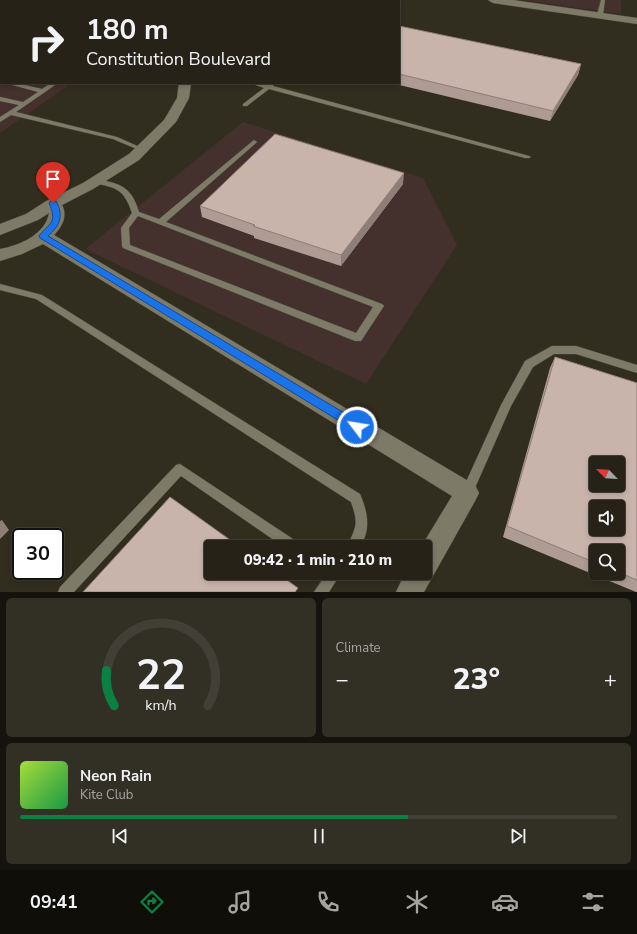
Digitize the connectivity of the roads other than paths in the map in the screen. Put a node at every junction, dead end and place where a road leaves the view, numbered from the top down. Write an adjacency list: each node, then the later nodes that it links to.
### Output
1 (493, 0): 3 (street)
2 (603, 0): 3 (lane)
3 (600, 15): 4 (street)
4 (637, 21)
5 (12, 84): 9 (lane)
6 (54, 84): 9 (lane)
7 (186, 84): 16 (street)
8 (272, 85): 12 (lane); 17 (lane)
9 (44, 91): 11 (lane)
10 (0, 98): 11 (lane)
11 (25, 104): 13 (lane)
12 (245, 104)
13 (10, 113): 14 (lane); 16 (lane)
14 (0, 120)
15 (254, 142): 22 (lane)
16 (141, 149): 18 (street)
17 (527, 157)
18 (97, 181): 19 (street); 20 (lane)
19 (53, 203): 21 (street); 23 (street); 24 (street)
20 (136, 213): 22 (lane); 22 (lane)
21 (0, 217)
22 (161, 222)
23 (0, 230)
24 (43, 236): 25 (street); 28 (street)
25 (0, 255)
26 (0, 287): 30 (lane)
27 (637, 369): 28 (lane)
28 (467, 493): 31 (street)
29 (285, 540): 33 (lane)
30 (358, 540)
31 (432, 553)
32 (329, 580): 34 (lane)
33 (65, 592)
34 (321, 592)

